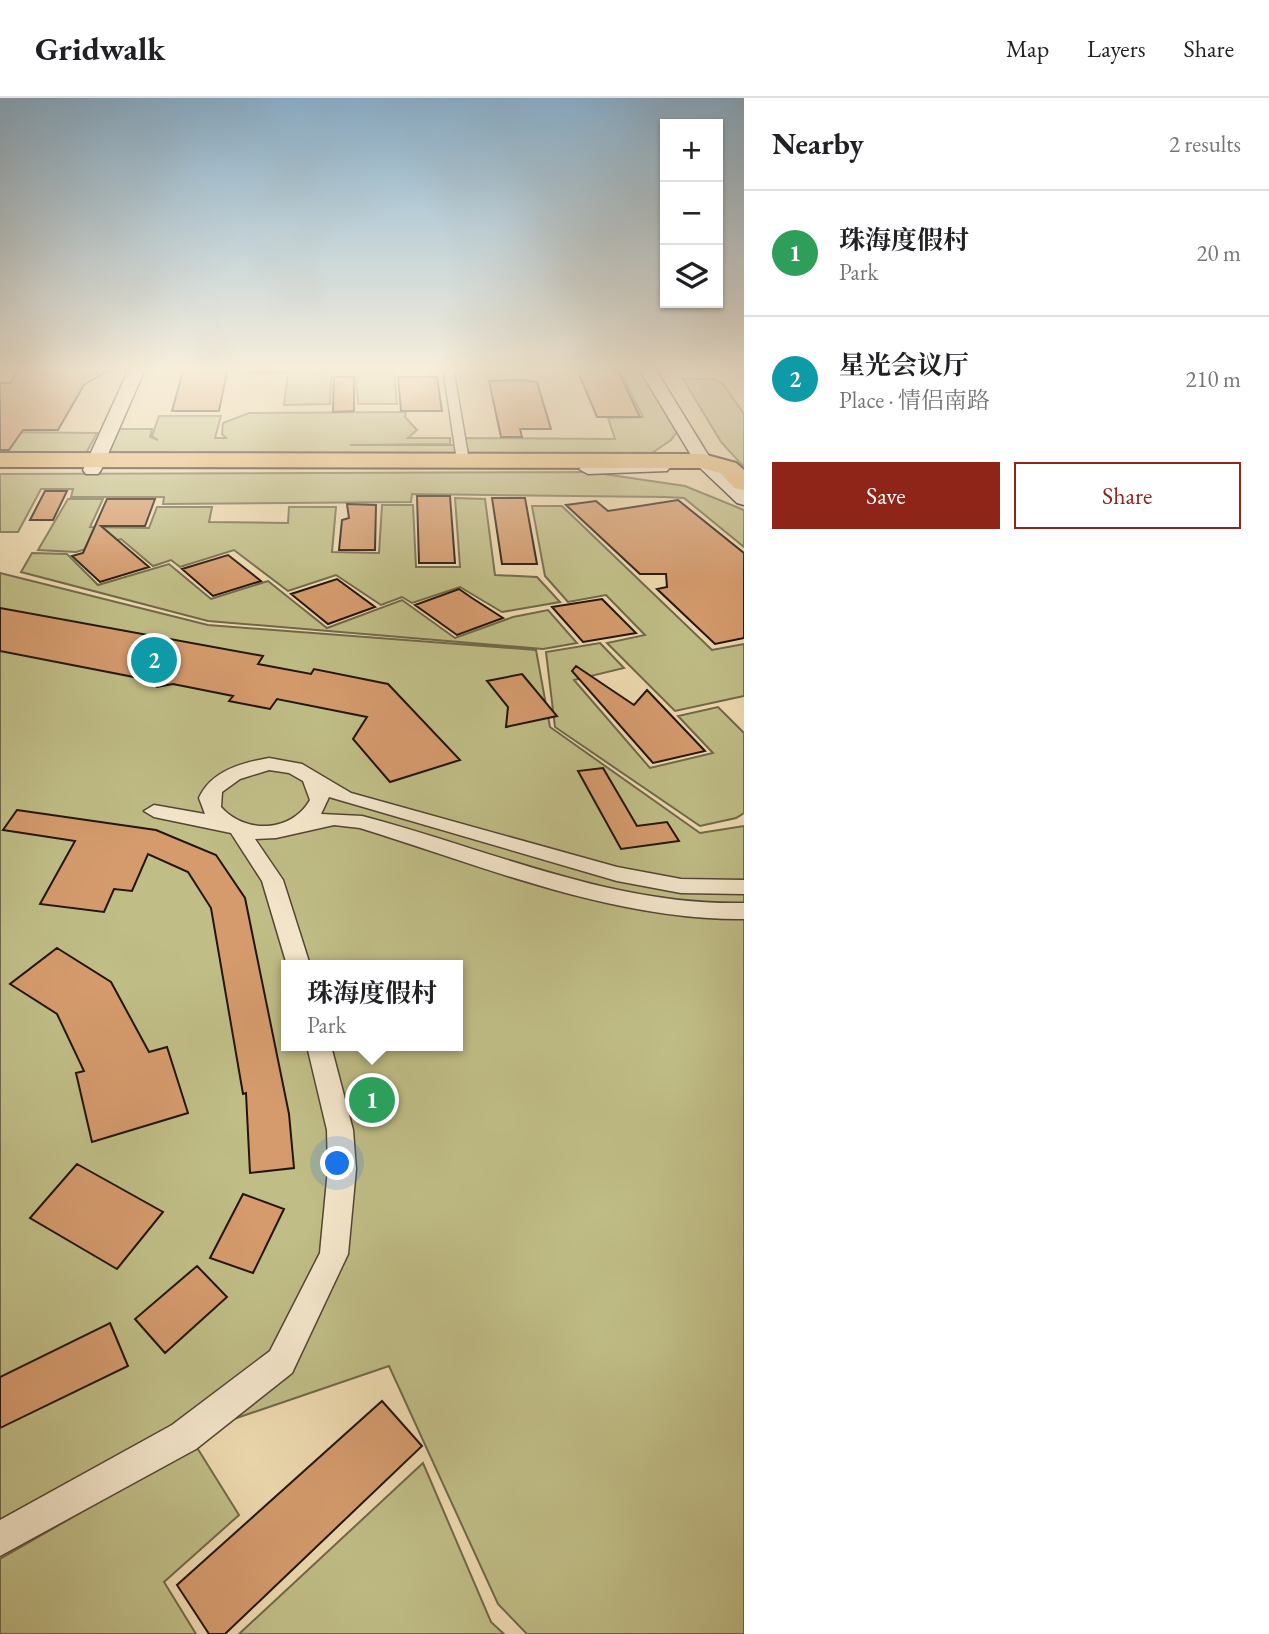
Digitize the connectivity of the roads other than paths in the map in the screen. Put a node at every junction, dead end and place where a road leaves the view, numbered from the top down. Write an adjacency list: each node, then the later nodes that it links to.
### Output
1 (106, 439): 9 (street)
2 (459, 439): 7 (street)
3 (679, 439): 8 (street)
4 (692, 439): 10 (street)
5 (704, 439): 10 (street)
6 (0, 460): 9 (highway)
7 (463, 461): 8 (highway); 9 (highway)
8 (632, 461): 10 (highway)
9 (94, 465): 11 (highway); 12 (highway)
10 (722, 467): 11 (street); 13 (street)
11 (588, 468): 14 (highway)
12 (0, 470)
13 (744, 499)
14 (744, 505)
15 (316, 783): 16 (street); 17 (street); 20 (street)
16 (211, 794): 18 (street); 18 (street)
17 (294, 826): 18 (street); 19 (street); 21 (street)
18 (233, 827): 19 (street)
19 (272, 880): 22 (street)
20 (744, 887)
21 (744, 911)
22 (296, 960)
23 (320, 1051): 24 (street)
24 (0, 1539)

